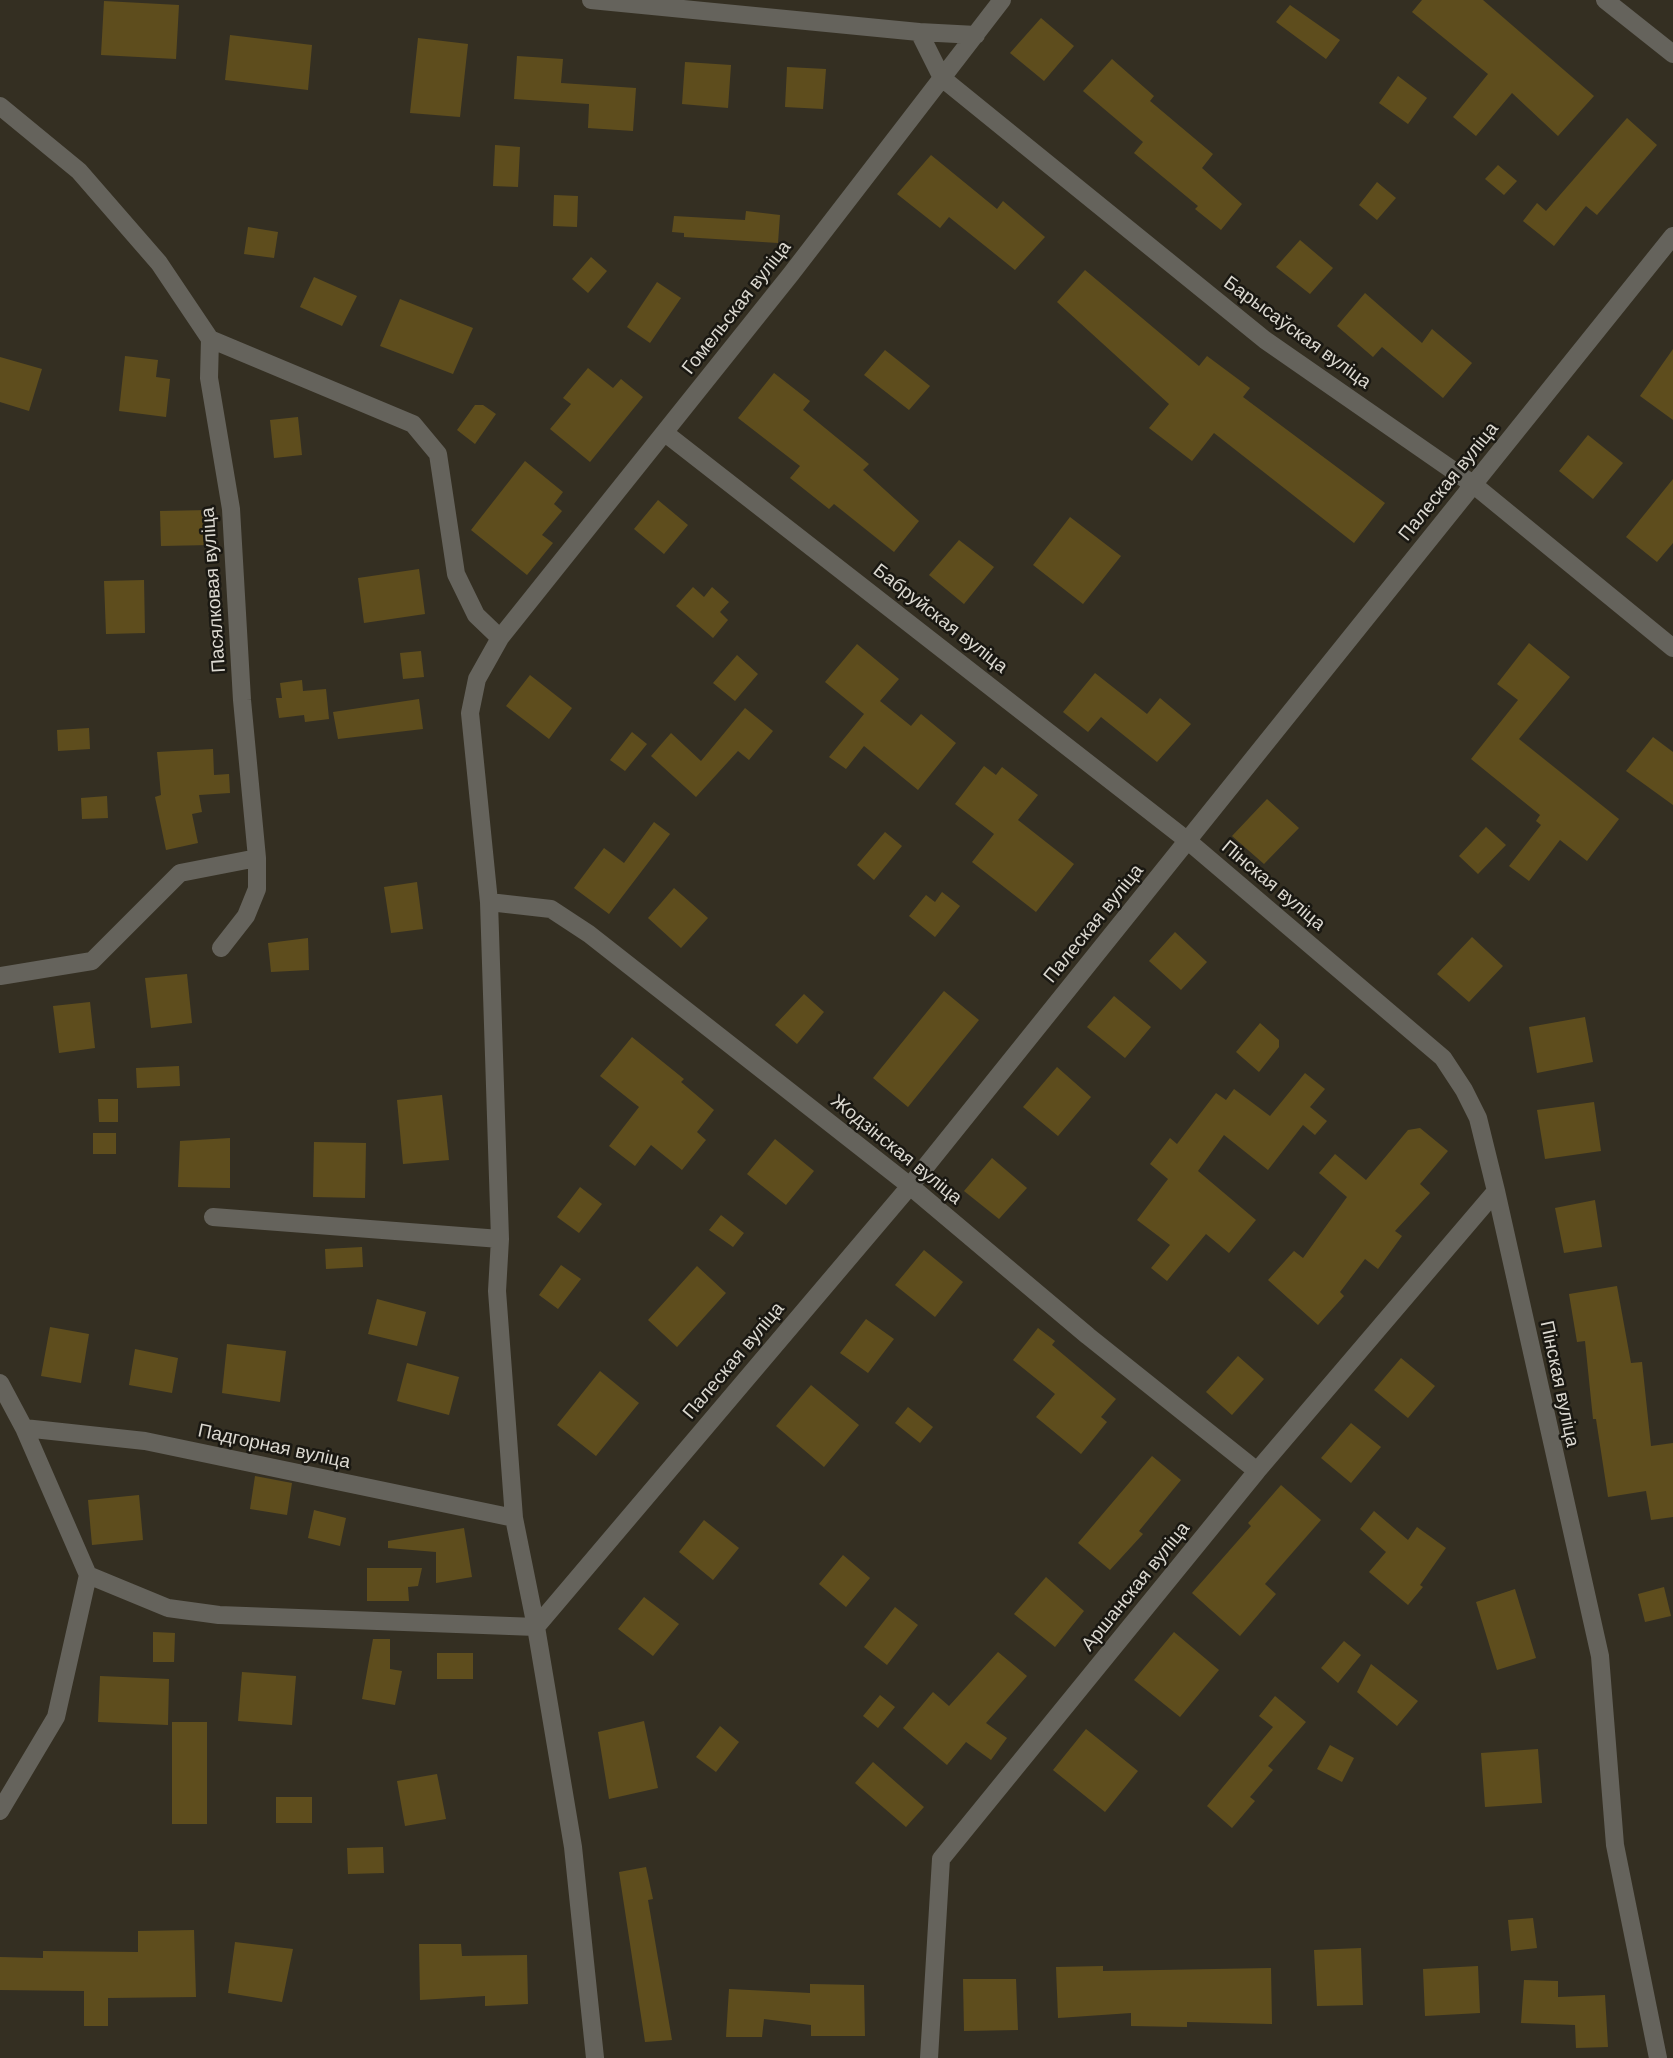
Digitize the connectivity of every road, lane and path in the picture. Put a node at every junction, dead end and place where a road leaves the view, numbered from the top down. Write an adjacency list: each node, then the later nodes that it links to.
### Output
1 (592, 0): 4 (street)
2 (1002, 0): 5 (street, Гомельская вуліца)
3 (1605, 0): 6 (street)
4 (919, 32): 5 (street); 7 (street, Барысаўская вуліца)
5 (976, 35): 7 (street, Гомельская вуліца)
6 (1673, 54)
7 (942, 78): 11 (street, Гомельская вуліца); 12 (street, Барысаўская вуліца)
8 (0, 106): 10 (street)
9 (1673, 236): 12 (street, Палеская вуліца)
10 (210, 339): 13 (street); 16 (street, Пасялковая вуліца)
11 (665, 433): 13 (street, Гомельская вуліца); 15 (street, Бабруйская вуліца)
12 (1474, 485): 14 (street, Барысаўская вуліца); 15 (street, Палеская вуліца)
13 (500, 638): 17 (street, Гомельская вуліца)
14 (1673, 648)
15 (1188, 841): 20 (street, Палеская вуліца); 21 (street, Пінская вуліца)
16 (257, 858): 18 (street, Пасялковая вуліца); 19 (street)
17 (489, 902): 20 (street, Жодзінская вуліца); 23 (street, Гомельская вуліца)
18 (221, 948)
19 (0, 976)
20 (910, 1186): 26 (street, Жодзінская вуліца); 29 (street, Палеская вуліца)
21 (1496, 1191): 26 (street, Аршанская вуліца); 33 (street, Пінская вуліца)
22 (213, 1217): 23 (street)
23 (500, 1239): 27 (street, Гомельская вуліца)
24 (0, 1383): 25 (street)
25 (24, 1428): 27 (street, Падгорная вуліца); 28 (street)
26 (1257, 1471): 32 (street, Аршанская вуліца)
27 (514, 1518): 29 (street, Гомельская вуліца)
28 (88, 1575): 29 (street); 30 (street)
29 (536, 1627): 31 (street, Гомельская вуліца)
30 (0, 1811)
31 (595, 2058)
32 (929, 2058)
33 (1658, 2058)

